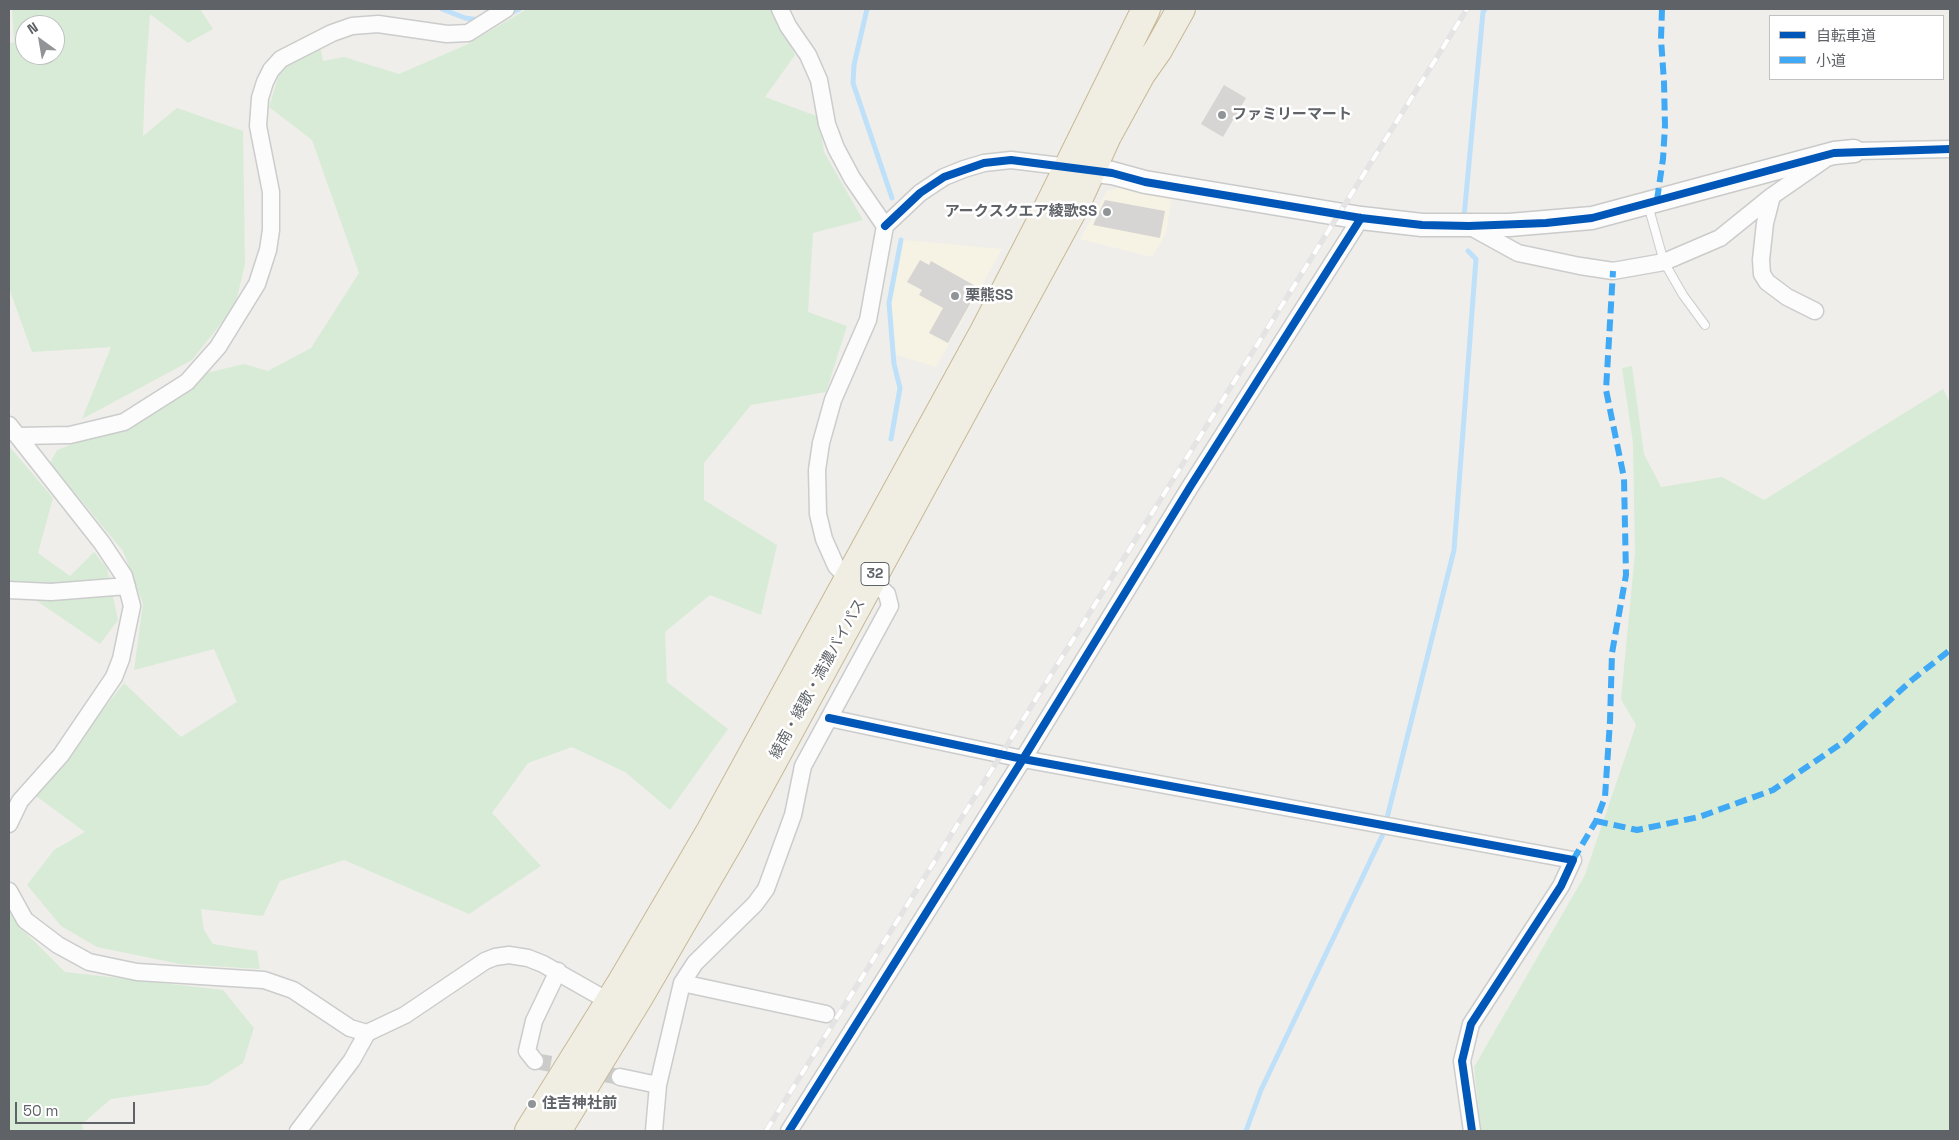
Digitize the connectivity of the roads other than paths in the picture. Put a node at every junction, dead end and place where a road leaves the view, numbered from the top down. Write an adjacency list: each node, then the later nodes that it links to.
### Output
1 (506, 9): 16 (street)
2 (780, 9): 11 (street)
3 (1146, 9): 7 (highway, 綾南・綾歌・満濃バイパス / 32)
4 (1181, 9): 7 (highway, 綾南・綾歌・満濃バイパス / 32)
5 (1950, 149): 6 (street)
6 (1844, 152): 8 (street); 9 (street)
7 (1080, 168): 10 (street); 11 (street); 17 (highway, 綾南・綾歌・満濃バイパス / 32)
8 (1772, 196): 13 (street); 14 (street)
9 (1648, 203): 12 (street); 13 (lane)
10 (1361, 218): 12 (street); 21 (street)
11 (885, 226): 17 (street)
12 (1469, 226): 13 (street)
13 (1664, 262): 15 (lane)
14 (1815, 311)
15 (1705, 325)
16 (14, 431): 18 (street)
17 (860, 579): 20 (street); 26 (highway, 綾南・綾歌・満濃バイパス / 32)
18 (127, 586): 19 (street); 22 (street)
19 (9, 590)
20 (829, 718): 21 (street); 25 (street)
21 (1023, 759): 36 (street); 37 (street)
22 (9, 824)
23 (9, 891): 28 (street)
24 (558, 971): 26 (street); 28 (street); 29 (street)
25 (682, 983): 27 (street); 31 (street)
26 (620, 1008): 33 (highway, 綾南・綾歌・満濃バイパス / 32); 34 (highway, 綾南・綾歌・満濃バイパス / 32)
27 (826, 1014)
28 (367, 1033): 32 (street)
29 (535, 1061)
30 (620, 1078): 31 (street)
31 (658, 1085): 35 (street)
32 (298, 1131)
33 (529, 1131)
34 (557, 1131)
35 (654, 1131)
36 (789, 1131)
37 (1472, 1131)

